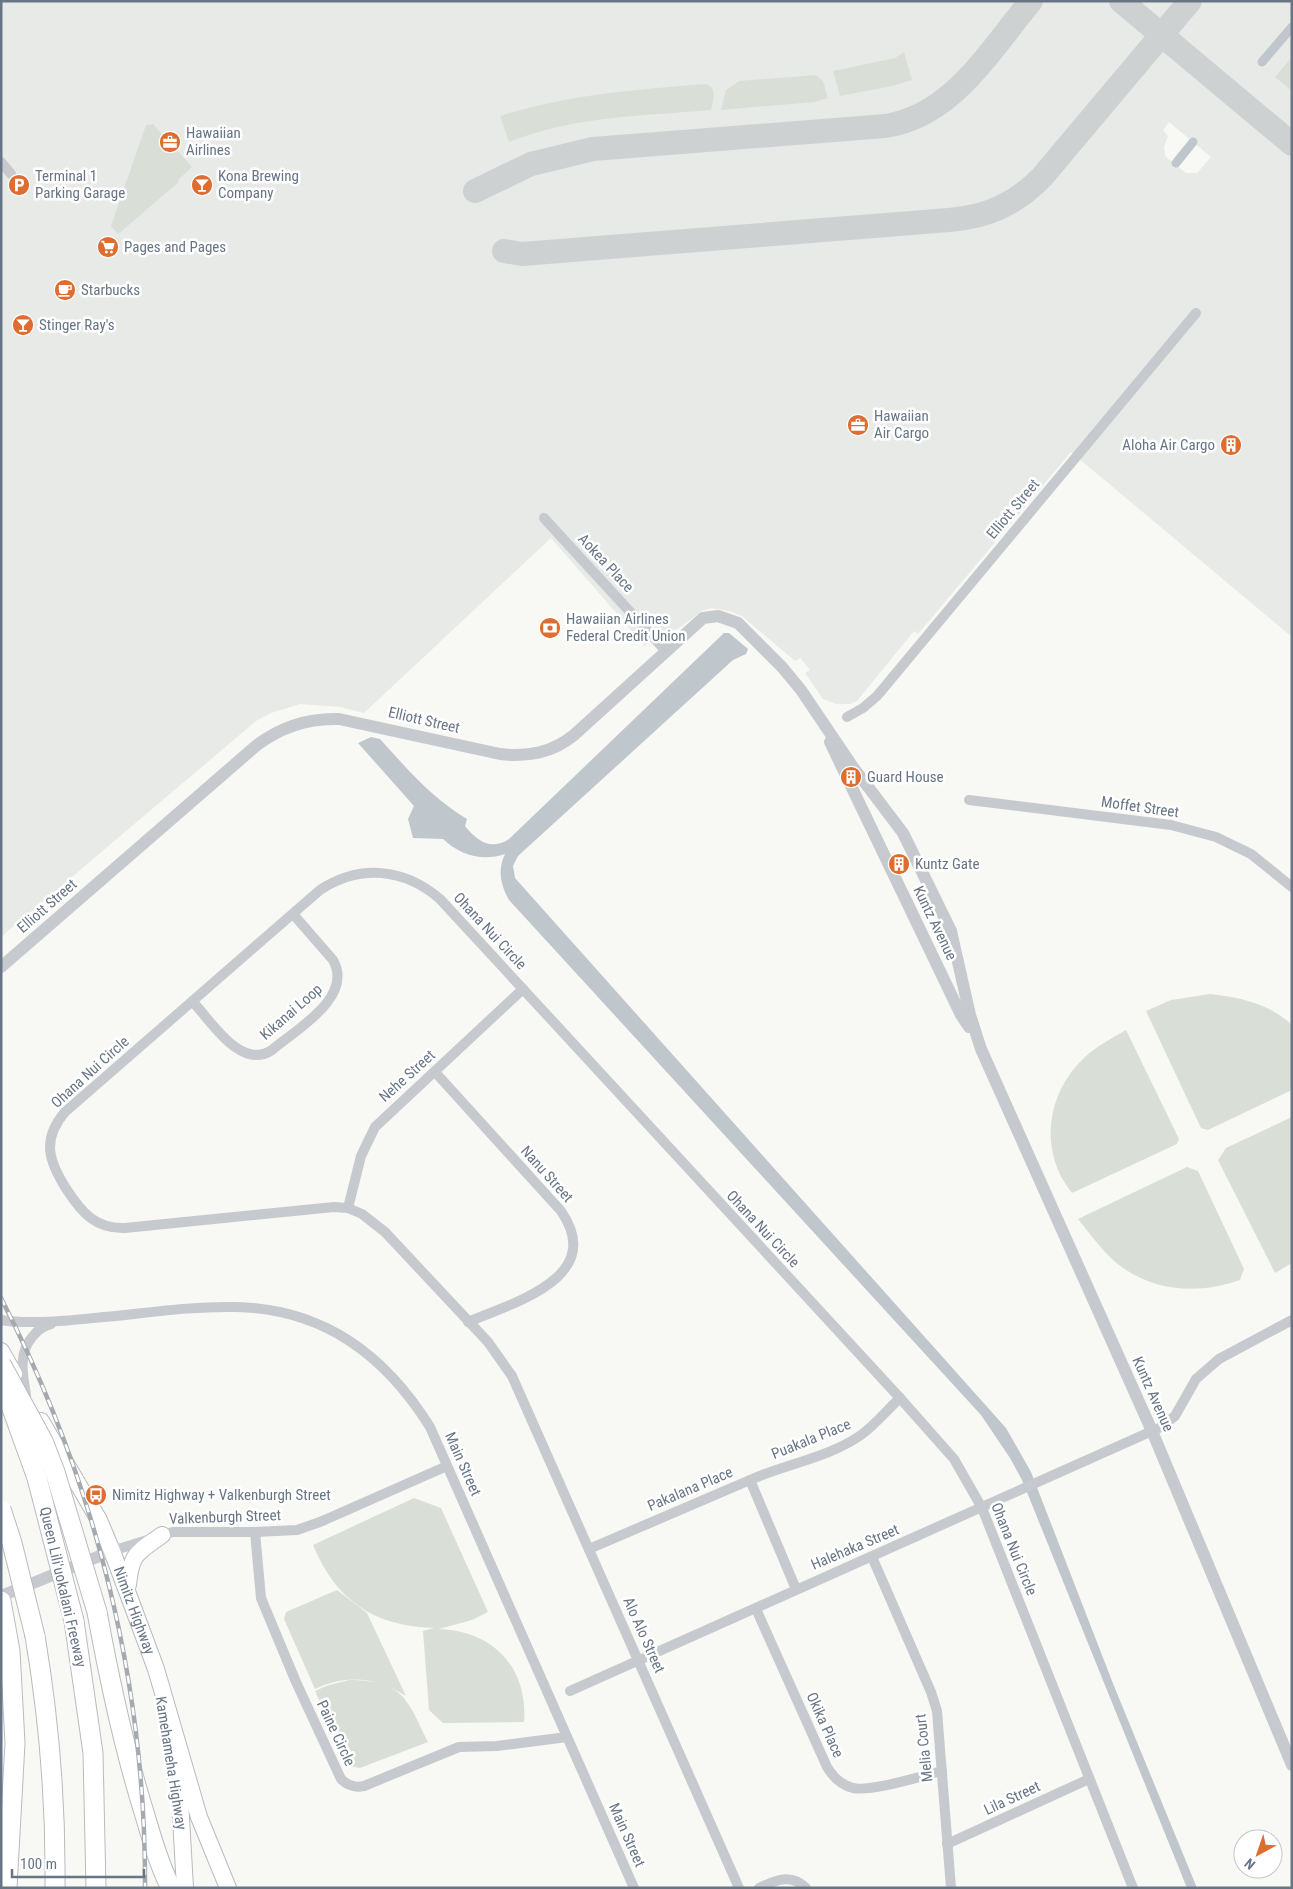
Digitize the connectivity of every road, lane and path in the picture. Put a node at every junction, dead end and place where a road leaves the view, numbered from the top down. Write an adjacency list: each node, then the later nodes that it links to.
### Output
1 (1, 162): 2 (street)
2 (11, 174)
3 (1196, 314): 6 (street, Elliott Street)
4 (544, 518): 5 (street, Aokea Place)
5 (665, 650): 7 (street, Elliott Street); 11 (street, Elliott Street)
6 (847, 717)
7 (825, 728): 14 (street, Kuntz Avenue); 14 (street, Kuntz Avenue)
8 (969, 800): 9 (street, Moffet Street)
9 (1292, 887)
10 (293, 914): 12 (street, Ohana Nui Circle); 13 (street, Ohana Nui Circle); 13 (street, Kikanai Loop)
11 (1, 968)
12 (523, 989): 15 (street, Nehe Street); 26 (street, Ohana Nui Circle)
13 (194, 1002): 16 (street, Ohana Nui Circle)
14 (978, 1040): 27 (street, Kuntz Avenue)
15 (435, 1072): 16 (street, Nehe Street); 20 (street, Nanu Street)
16 (348, 1208): 20 (street, Ohana Nui Circle)
17 (1, 1320): 18 (street, Main Street)
18 (67, 1320): 25 (street, Main Street); 28 (street, Main Street)
19 (1292, 1320): 27 (street, Halehaka Street)
20 (468, 1322): 24 (street, Ohana Nui Circle)
21 (1, 1351): 25 (main road, Nimitz Highway)
22 (1, 1364): 55 (highway, bridge)
23 (1, 1383): 46 (highway, Queen Liliʻuokalani Freeway, bridge)
24 (522, 1395): 34 (street, Alo Alo Street)
25 (26, 1396): 35 (main road, Nimitz Highway)
26 (900, 1398): 29 (street, Puakala Place); 30 (street, Ohana Nui Circle)
27 (1152, 1431): 30 (street, Halehaka Street); 47 (street, Kuntz Avenue)
28 (447, 1466): 32 (street, Valkenburgh Street); 45 (street, Main Street)
29 (750, 1480): 34 (street, Pakalana Place); 37 (street, Pakalana Place)
30 (982, 1508): 36 (street, Halehaka Street); 49 (street, Ohana Nui Circle)
31 (1, 1509): 52 (highway, bridge)
32 (256, 1532): 33 (street, Valkenburgh Street); 45 (street, Paine Circle)
33 (162, 1535): 35 (street, Valkenburgh Street); 38 (main road)
34 (589, 1549): 42 (street, Alo Alo Street)
35 (112, 1551): 38 (main road, Nimitz Highway); 39 (street, Valkenburgh Street)
36 (872, 1557): 37 (street, Halehaka Street); 48 (street, Melia Court)
37 (796, 1589): 41 (street, Halehaka Street)
38 (128, 1590): 43 (main road, Nimitz Highway)
39 (1, 1596)
40 (1, 1601): 51 (highway)
41 (756, 1609): 42 (street, Halehaka Street); 48 (street, Okika Place)
42 (638, 1660): 44 (street, Halehaka Street); 59 (street, Alo Alo Street)
43 (156, 1669): 56 (main road, Kamehameha Highway); 57 (main road, Nimitz Highway)
44 (570, 1691)
45 (567, 1737): 58 (street, Main Street)
46 (93, 1753): 53 (highway, Queen Liliʻuokalani Freeway); 54 (highway)
47 (1292, 1765)
48 (942, 1771): 50 (street, Melia Court)
49 (1090, 1779): 50 (street, Lila Street); 63 (street, Ohana Nui Circle)
50 (947, 1844): 62 (street, Melia Court)
51 (7, 1888)
52 (54, 1888)
53 (96, 1888)
54 (108, 1888)
55 (171, 1888)
56 (185, 1888)
57 (228, 1888)
58 (634, 1888)
59 (739, 1888)
60 (759, 1888): 61 (street)
61 (806, 1888)
62 (951, 1888)
63 (1132, 1888)

